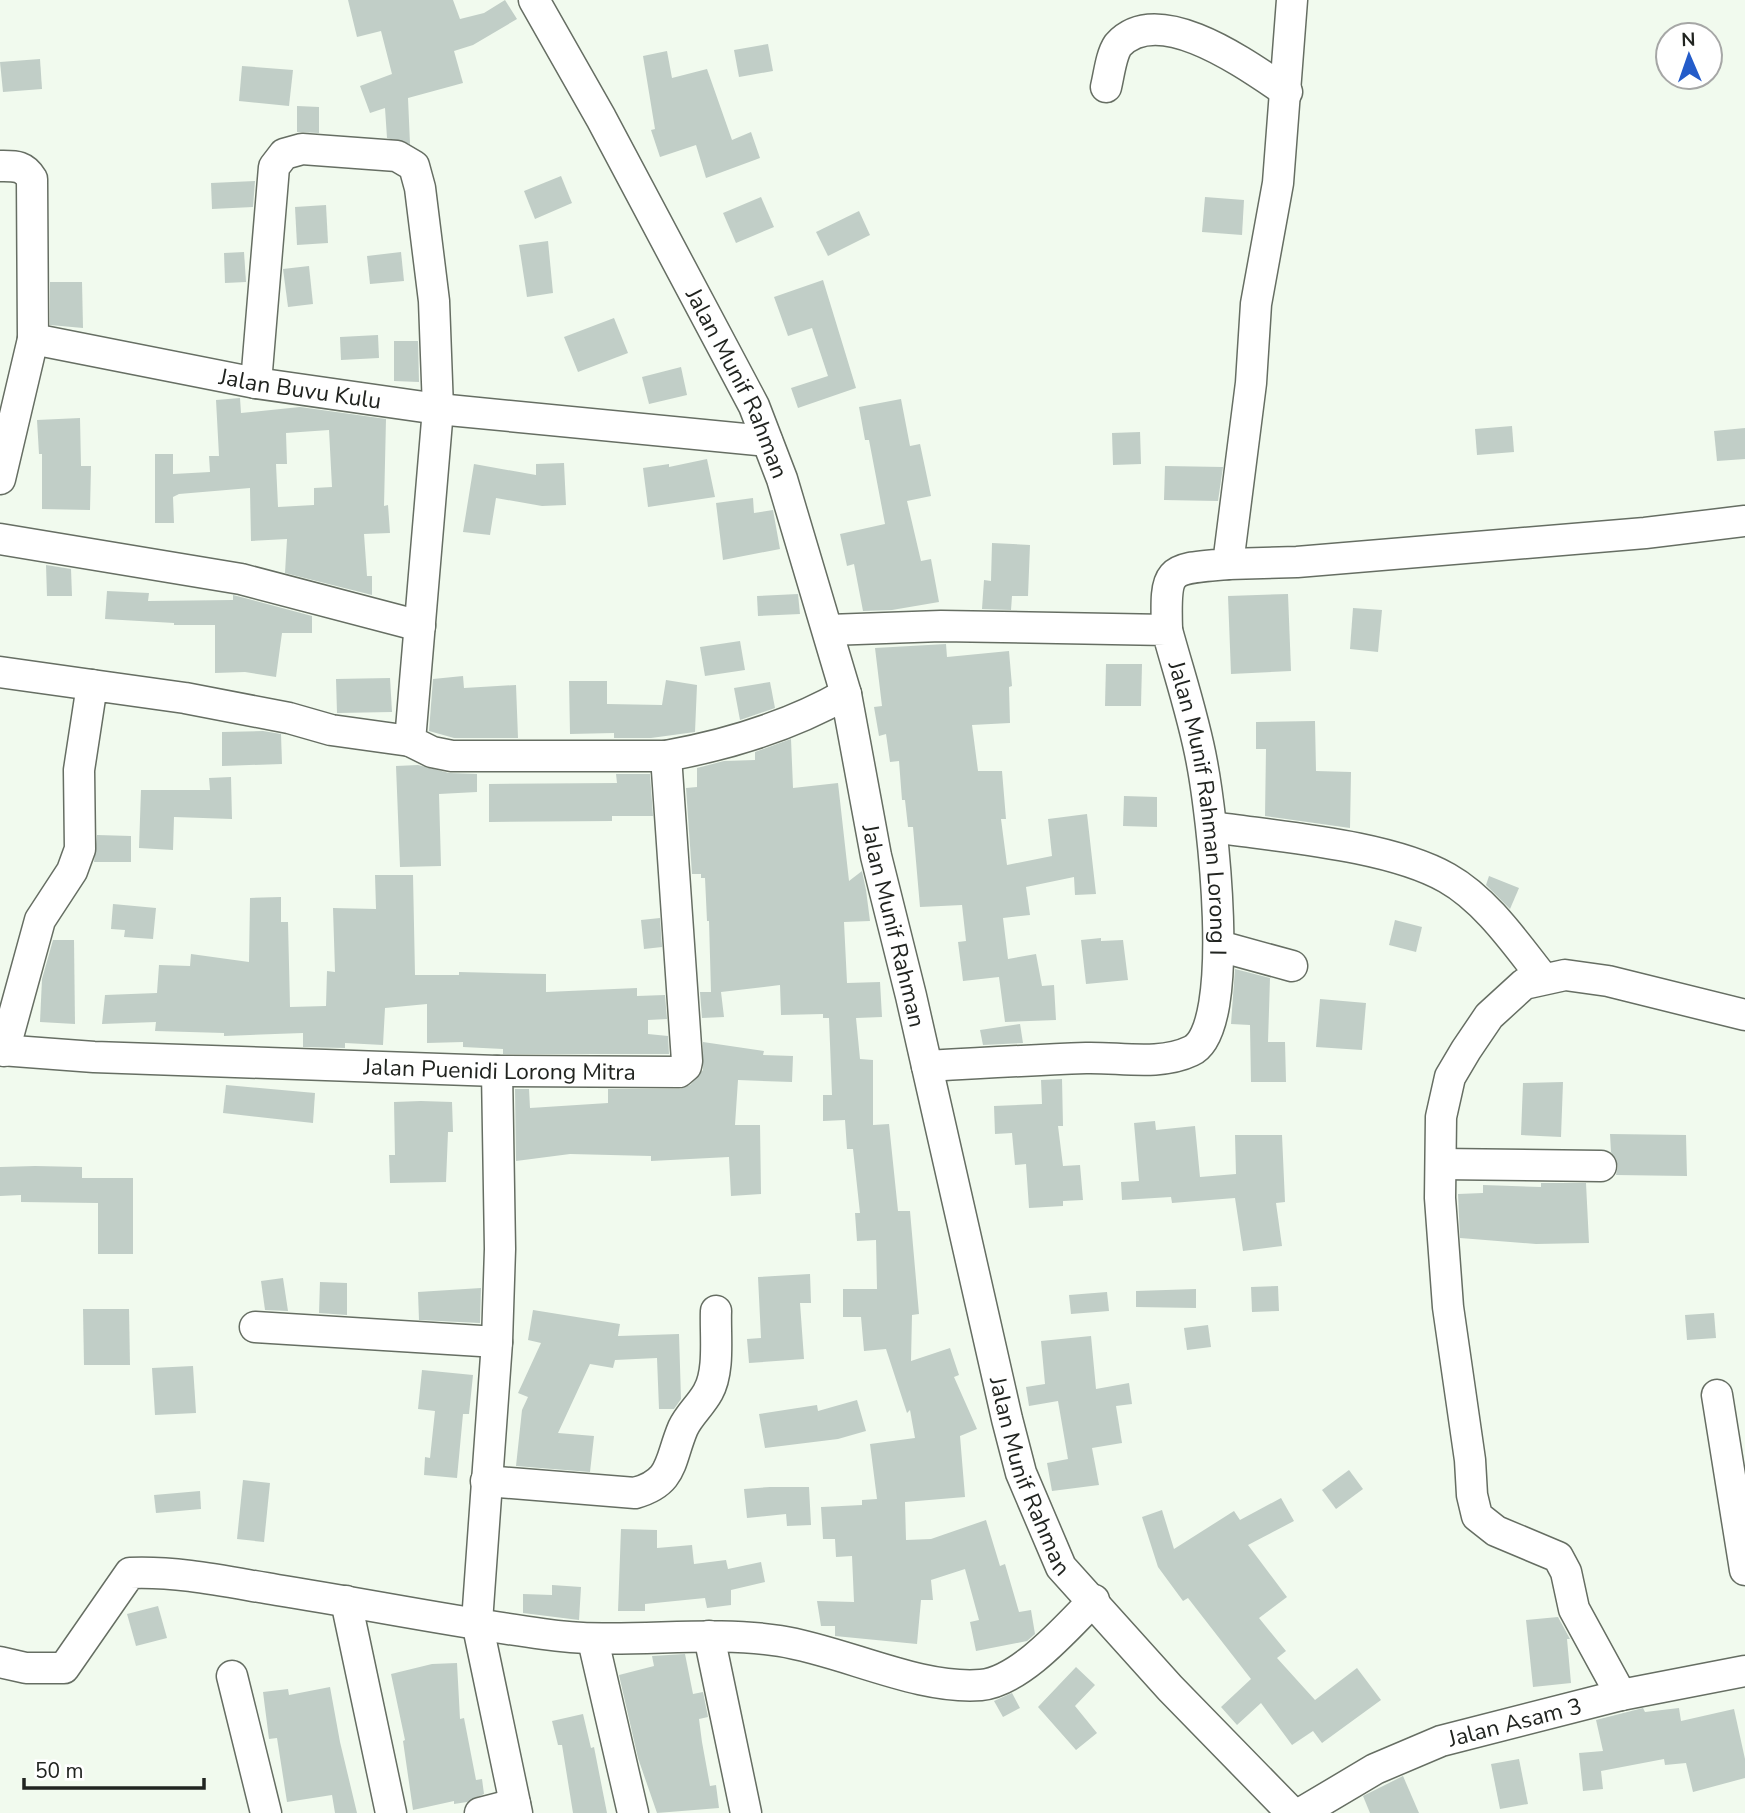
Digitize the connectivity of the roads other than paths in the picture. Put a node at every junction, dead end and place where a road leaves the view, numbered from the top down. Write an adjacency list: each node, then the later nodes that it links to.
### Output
1 (534, 0): 9 (street, Jalan Munif Rahman)
2 (1292, 0): 4 (street)
3 (1107, 87): 4 (street)
4 (1287, 92): 13 (street)
5 (0, 166): 6 (street)
6 (33, 339): 7 (street, Jalan Buvu Kulu); 10 (street)
7 (256, 383): 8 (street, Jalan Buvu Kulu); 8 (street)
8 (438, 409): 9 (street, Jalan Buvu Kulu); 14 (street)
9 (767, 441): 15 (street, Jalan Munif Rahman)
10 (0, 479)
11 (1745, 521): 13 (street)
12 (0, 539): 14 (street)
13 (1228, 564): 16 (street)
14 (420, 626): 20 (street)
15 (829, 630): 16 (street, Jalan Munif Rahman Lorong I); 19 (street, Jalan Munif Rahman)
16 (1167, 630): 22 (street, Jalan Munif Rahman Lorong I)
17 (0, 672): 18 (street)
18 (92, 685): 20 (street); 27 (street)
19 (846, 694): 21 (street); 28 (street, Jalan Munif Rahman)
20 (410, 741): 21 (street)
21 (666, 756): 29 (street, Jalan Puenidi Lorong Mitra)
22 (1213, 827): 23 (street, Jalan Munif Rahman Lorong I); 25 (street)
23 (1219, 946): 24 (street); 28 (street, Jalan Munif Rahman Lorong I)
24 (1292, 966)
25 (1543, 978): 26 (street); 30 (street)
26 (1745, 1015)
27 (2, 1051): 29 (street, Jalan Puenidi Lorong Mitra)
28 (927, 1066): 39 (street, Jalan Munif Rahman)
29 (497, 1071): 34 (street)
30 (1441, 1164): 31 (street); 46 (street)
31 (1601, 1166)
32 (716, 1311): 36 (street)
33 (255, 1327): 34 (street)
34 (497, 1342): 36 (street)
35 (1717, 1395): 37 (street)
36 (486, 1481): 40 (street)
37 (1745, 1570)
38 (346, 1601): 40 (street); 43 (street); 49 (street)
39 (1094, 1601): 41 (street); 53 (street, Jalan Munif Rahman)
40 (478, 1622): 42 (street); 47 (street)
41 (709, 1636): 42 (street); 52 (street)
42 (593, 1640): 51 (street)
43 (0, 1662)
44 (1745, 1671): 46 (street, Jalan Asam 3)
45 (232, 1676): 48 (street)
46 (1621, 1695): 54 (street, Jalan Asam 3)
47 (516, 1809): 50 (street)
48 (266, 1813)
49 (391, 1813)
50 (480, 1813)
51 (633, 1813)
52 (746, 1813)
53 (1292, 1813)
54 (1301, 1813)

